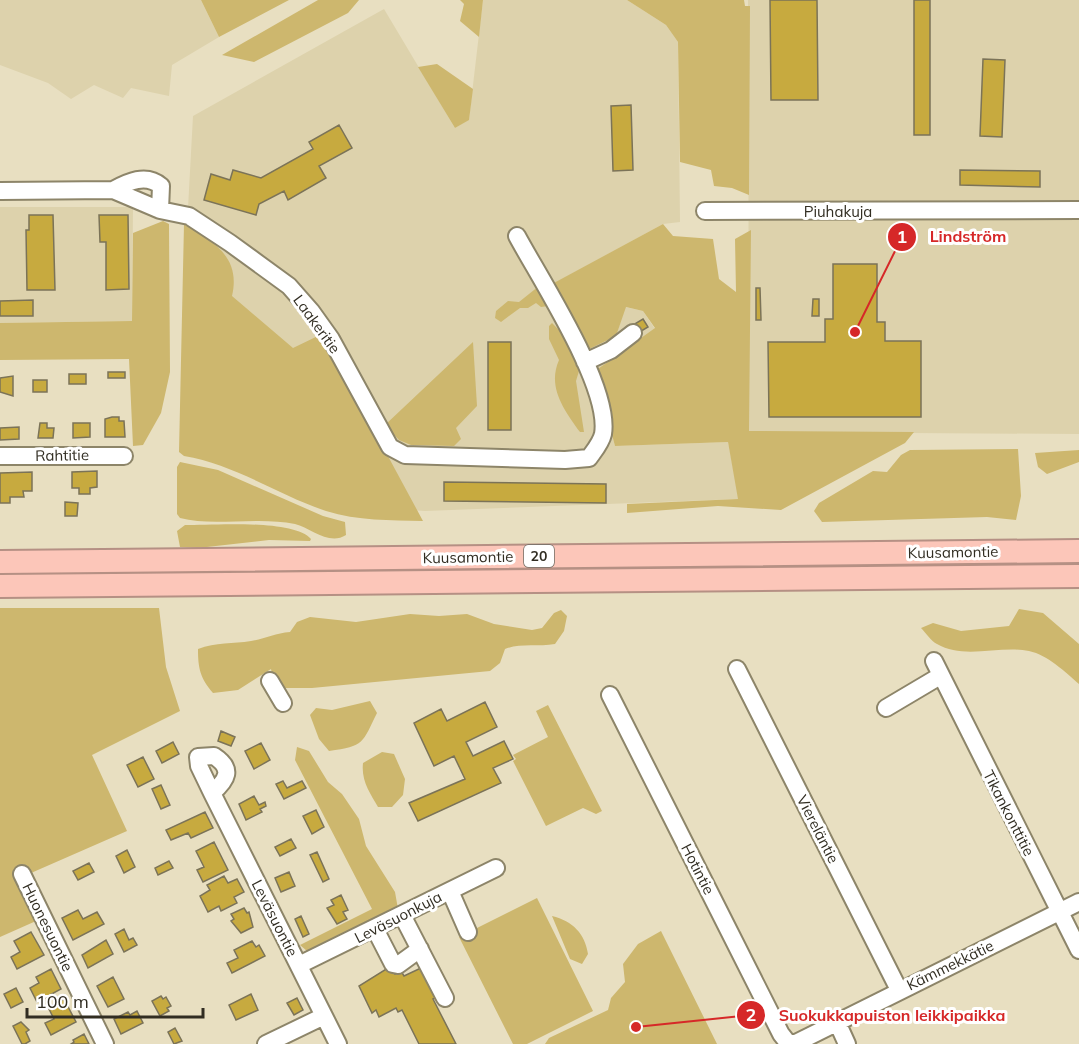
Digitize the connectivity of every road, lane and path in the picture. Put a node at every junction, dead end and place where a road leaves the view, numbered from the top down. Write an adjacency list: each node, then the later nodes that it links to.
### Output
1 (113, 189): 2 (street, Laakeritie); 3 (street, Laakeritie); 3 (street)
2 (0, 191)
3 (160, 210): 8 (street, Laakeritie)
4 (1079, 210): 5 (street, Piuhakuja)
5 (705, 211)
6 (517, 236): 8 (street)
7 (633, 333): 8 (street)
8 (585, 362)
9 (0, 456): 10 (street, Rahtitie)
10 (124, 456)
11 (1079, 551): 12 (highway, Kuusamontie / 20)
12 (0, 562)
13 (1079, 576): 14 (highway, Kuusamontie / 20)
14 (0, 586)
15 (737, 669): 32 (street, Viereläntie)
16 (270, 681): 18 (street)
17 (610, 695): 36 (street, Hotintie)
18 (283, 703)
19 (886, 708): 25 (street, Tikankonttitie)
20 (212, 793): 31 (street, Leväsuontie)
21 (496, 868): 23 (street, Leväsuonkuja)
22 (22, 874): 37 (street, Huonesuontie)
23 (450, 891): 26 (street, Leväsuonkuja); 28 (street)
24 (1079, 902): 25 (street, Kämmekkätie)
25 (1059, 912): 30 (street, Tikankonttitie); 32 (street, Kämmekkätie)
26 (402, 915): 27 (street, Leväsuonkuja); 29 (street)
27 (375, 929): 29 (street); 31 (street, Leväsuonkuja)
28 (468, 932)
29 (420, 949): 33 (street)
30 (1079, 950)
31 (299, 965): 34 (street, Leväsuontie)
32 (899, 990): 35 (street, Kämmekkätie)
33 (445, 998)
34 (324, 1016): 38 (street); 39 (street, Leväsuontie)
35 (837, 1022): 36 (street, Kämmekkätie); 40 (street)
36 (788, 1043)
37 (105, 1044)
38 (266, 1044)
39 (338, 1044)
40 (847, 1044)

